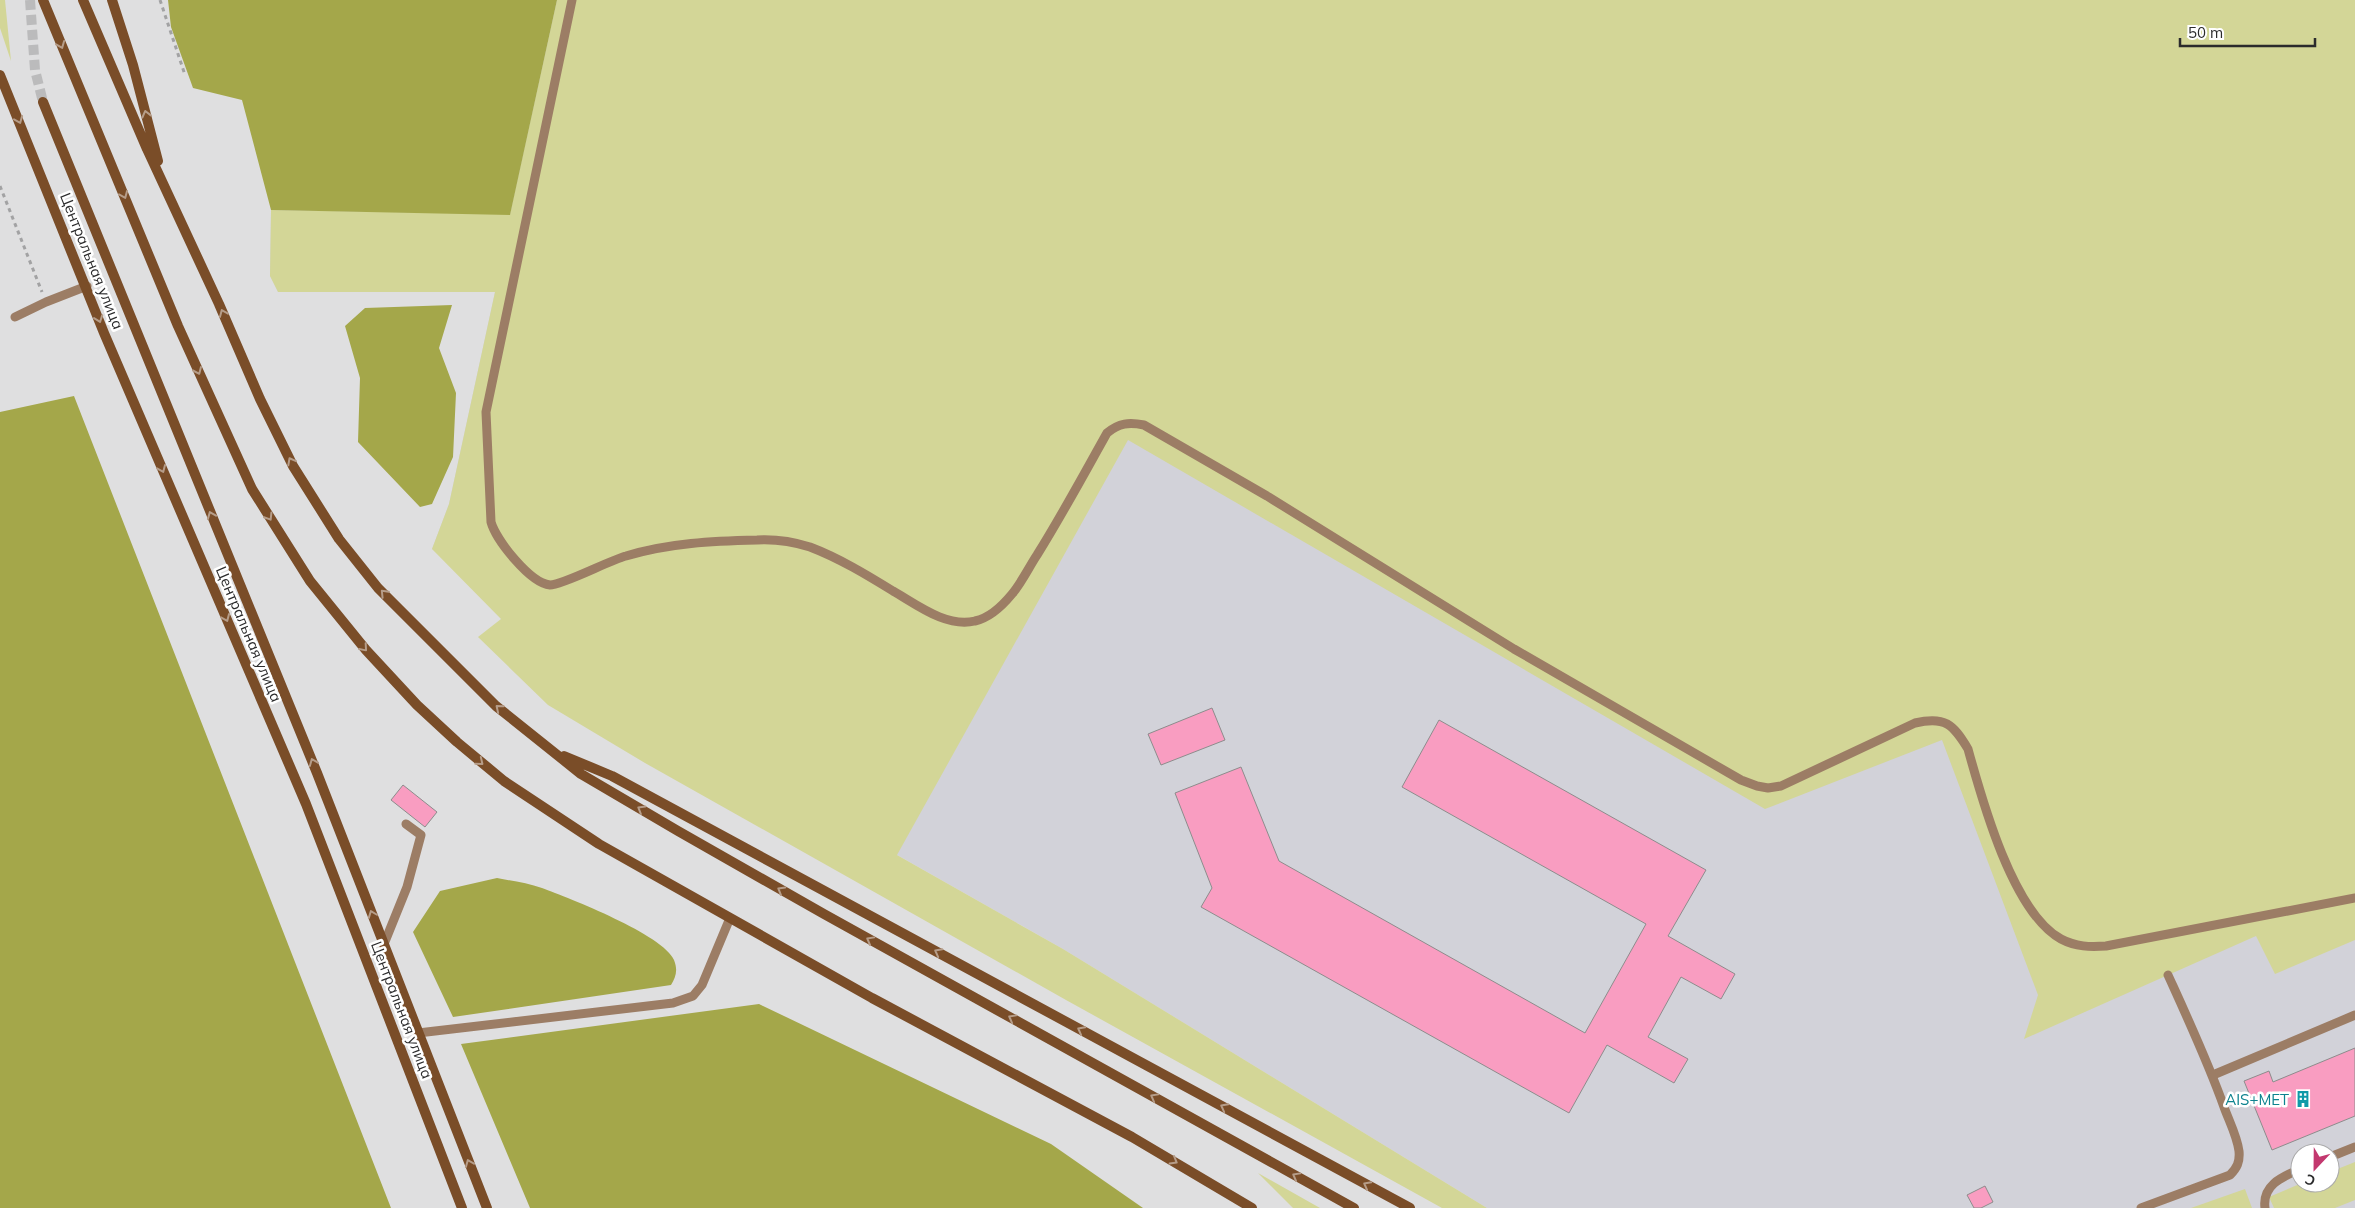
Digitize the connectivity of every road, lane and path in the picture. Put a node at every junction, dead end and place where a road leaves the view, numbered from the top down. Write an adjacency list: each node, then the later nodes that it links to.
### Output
1 (43, 0): 17 (main road, one-way to 17)
2 (84, 0): 9 (main road)
3 (112, 0): 9 (main road, one-way to 3)
4 (160, 0): 7 (path)
5 (572, 0): 16 (lane)
6 (0, 75): 11 (main road, Центральная улица, one-way to 11)
7 (185, 75)
8 (43, 102): 18 (main road, Центральная улица, one-way to 8)
9 (162, 178): 14 (main road, one-way to 9)
10 (0, 186): 12 (path)
11 (86, 286): 12 (lane); 26 (main road, Центральная улица, one-way to 26)
12 (46, 302): 13 (lane)
13 (15, 317)
14 (550, 750): 29 (main road, one-way to 14); 30 (main road, one-way to 14)
15 (406, 824): 18 (lane)
16 (2355, 898)
17 (730, 918): 21 (lane); 28 (main road, one-way to 28)
18 (384, 944): 21 (main road, Центральная улица)
19 (2168, 975): 22 (lane)
20 (2355, 1015): 22 (lane)
21 (418, 1033): 27 (main road, Центральная улица, one-way to 21)
22 (2213, 1075): 31 (lane)
23 (2355, 1147): 24 (lane)
24 (2340, 1153)
25 (2290, 1173): 32 (lane)
26 (462, 1208)
27 (487, 1208)
28 (1252, 1208)
29 (1354, 1208)
30 (1410, 1208)
31 (2141, 1208)
32 (2265, 1208)

